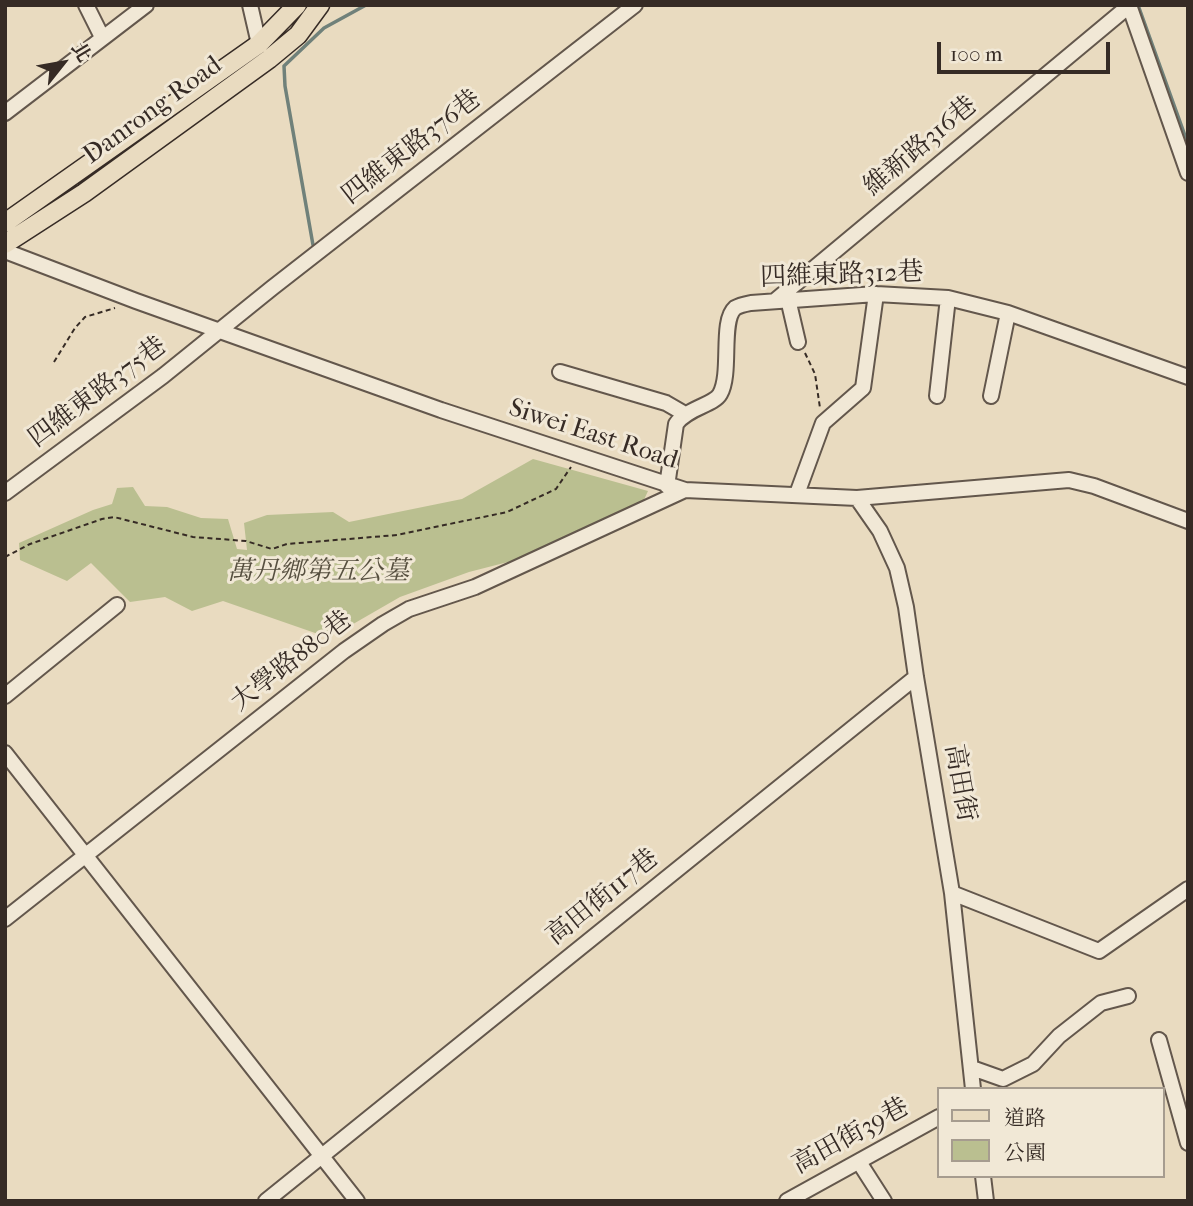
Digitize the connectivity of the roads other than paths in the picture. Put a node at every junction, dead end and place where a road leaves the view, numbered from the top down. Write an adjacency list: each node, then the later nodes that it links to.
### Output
1 (86, 5): 8 (street)
2 (146, 5): 8 (street)
3 (250, 5): 9 (street)
4 (297, 5): 9 (main road, Danrong Road)
5 (320, 5): 13 (main road, Danrong Road)
6 (635, 5): 19 (street, 四維東路376巷)
7 (1129, 5): 11 (street); 17 (street, 維新路316巷)
8 (102, 37): 10 (street)
9 (259, 44): 12 (main road, Danrong Road)
10 (5, 113)
11 (1188, 173)
12 (5, 223)
13 (5, 244)
14 (5, 251): 19 (street, Siwei East Road)
15 (876, 294): 16 (street, 四維東路312巷); 17 (street, 四維東路312巷); 29 (street)
16 (948, 298): 18 (street, 四維東路312巷); 23 (street)
17 (782, 300): 20 (street); 25 (street, 四維東路312巷)
18 (1008, 313): 22 (street, 四維東路312巷); 24 (street)
19 (220, 331): 26 (street, Siwei East Road); 28 (street, 四維東路375巷)
20 (798, 342)
21 (560, 372): 25 (street)
22 (1188, 377)
23 (937, 396)
24 (991, 396)
25 (685, 414): 26 (street)
26 (667, 486): 27 (street, Siwei East Road)
27 (685, 490): 29 (street, Siwei East Road); 36 (street, 大學路880巷)
28 (5, 493)
29 (797, 494): 30 (street, Siwei East Road)
30 (857, 498): 31 (street, Siwei East Road); 33 (street, 高田街)
31 (1188, 521)
32 (117, 605): 34 (street)
33 (916, 677): 38 (street, 高田街); 46 (street, 高田街117巷)
34 (5, 696)
35 (5, 753): 36 (street)
36 (85, 856): 39 (street, 大學路880巷); 46 (street)
37 (1188, 889): 38 (street)
38 (953, 893): 42 (street, 高田街)
39 (5, 919)
40 (1128, 996): 42 (street)
41 (1159, 1040): 45 (street)
42 (972, 1068): 43 (street, 高田街)
43 (973, 1087)
44 (937, 1118): 47 (street, 高田街39巷)
45 (1188, 1143)
46 (321, 1156): 49 (street, 高田街117巷); 50 (street)
47 (859, 1161): 51 (street, 高田街39巷); 52 (street)
48 (983, 1178): 53 (street)
49 (266, 1201)
50 (357, 1201)
51 (787, 1201)
52 (884, 1201)
53 (986, 1201)

